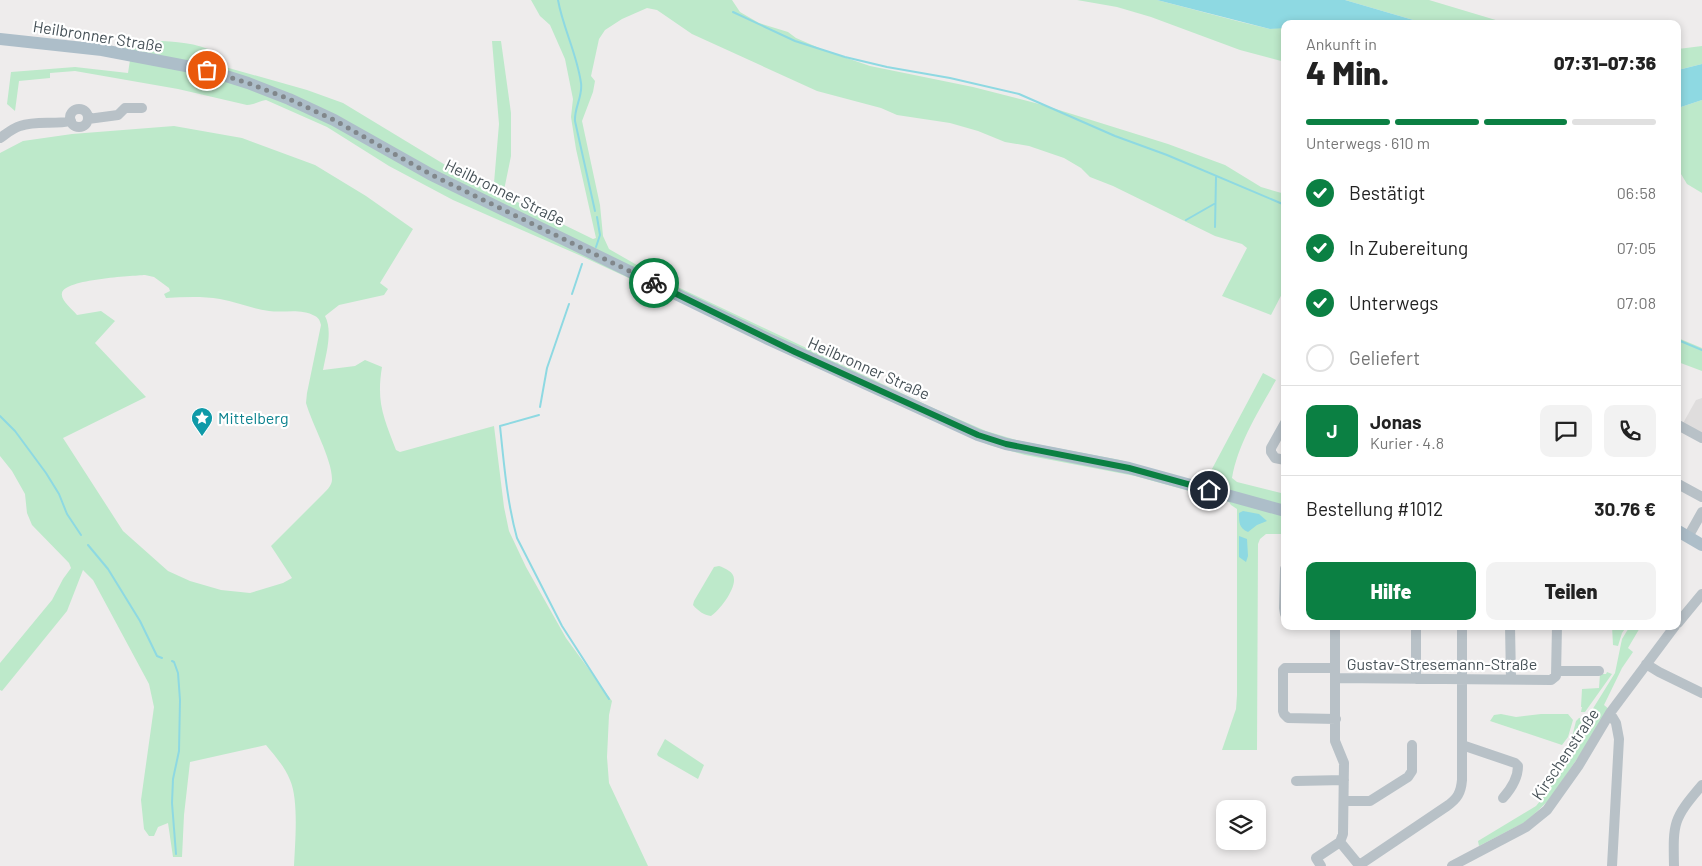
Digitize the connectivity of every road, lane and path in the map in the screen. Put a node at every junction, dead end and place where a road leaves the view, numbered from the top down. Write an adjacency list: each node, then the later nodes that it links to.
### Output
1 (0, 39): 10 (main road, Heilbronner Straße)
2 (142, 108): 3 (street)
3 (0, 138)
4 (1681, 427): 6 (street)
5 (1281, 430): 7 (street)
6 (1702, 438)
7 (1281, 459)
8 (1681, 486): 9 (street)
9 (1702, 497)
10 (1281, 510)
11 (1702, 512): 12 (street)
12 (1683, 534): 13 (main road)
13 (1702, 546)
14 (1702, 594): 15 (street)
15 (1681, 619)
16 (1335, 630): 25 (street)
17 (1416, 630): 26 (street)
18 (1462, 630): 27 (street)
19 (1510, 630): 28 (street)
20 (1557, 630): 23 (street, Gustav-Stresemann-Straße)
21 (1672, 630): 22 (street, Kirschenstraße)
22 (1646, 664): 29 (street); 30 (street, Kirschenstraße)
23 (1557, 671): 24 (street); 28 (street, Gustav-Stresemann-Straße)
24 (1599, 671)
25 (1335, 673): 26 (street, Gustav-Stresemann-Straße); 31 (street); 31 (street, Gustav-Stresemann-Straße)
26 (1416, 679): 27 (street, Gustav-Stresemann-Straße)
27 (1462, 679): 28 (street, Gustav-Stresemann-Straße); 33 (street)
28 (1511, 679)
29 (1702, 693)
30 (1610, 714): 41 (street, Kirschenstraße); 42 (street)
31 (1336, 718): 34 (street)
32 (1412, 745): 38 (street)
33 (1462, 745): 37 (street); 39 (street)
34 (1344, 780): 35 (street); 38 (street)
35 (1296, 781)
36 (1702, 785): 43 (street)
37 (1503, 798)
38 (1344, 800): 39 (street)
39 (1340, 842): 40 (street)
40 (1319, 862)
41 (1452, 866)
42 (1612, 866)
43 (1674, 866)

